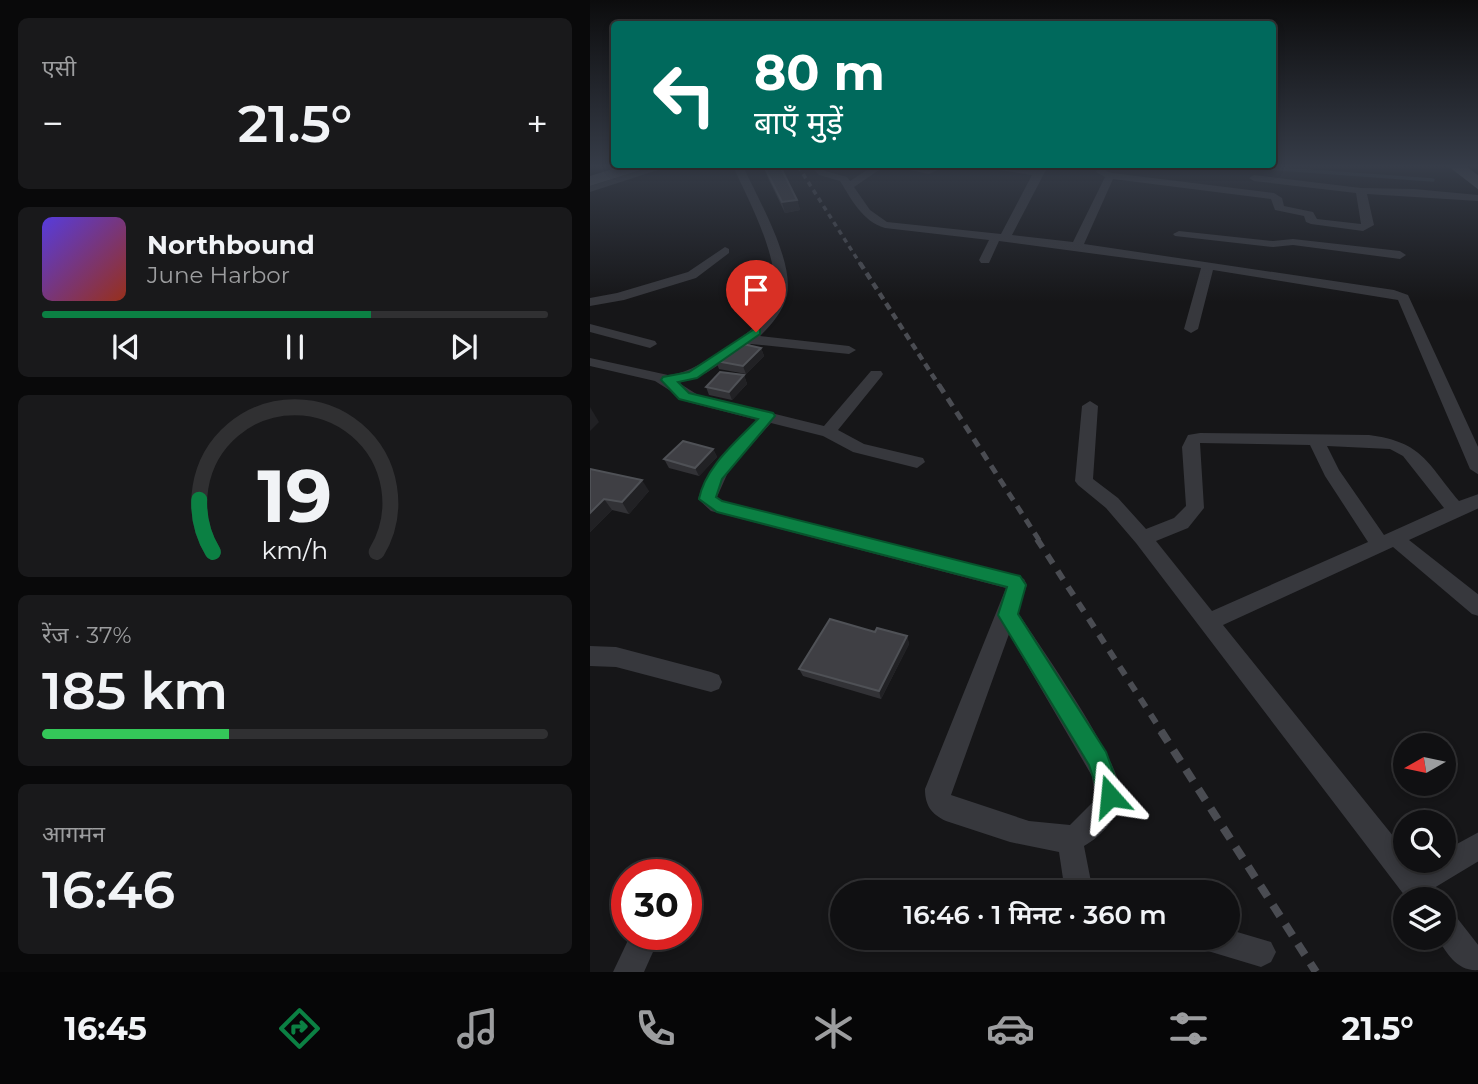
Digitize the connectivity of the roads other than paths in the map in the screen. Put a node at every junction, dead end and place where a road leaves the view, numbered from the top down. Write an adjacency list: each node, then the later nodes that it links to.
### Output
1 (757, 211): 17 (street)
2 (867, 211): 7 (street)
3 (1019, 211): 7 (street)
4 (1091, 211): 8 (street)
5 (1296, 211): 6 (street)
6 (1365, 211)
7 (1001, 237): 8 (street); 11 (street)
8 (1077, 246): 12 (street)
9 (725, 251): 14 (street)
10 (1400, 255): 12 (street)
11 (985, 260)
12 (1171, 260): 13 (street)
13 (1208, 265): 16 (street); 28 (street)
14 (590, 302)
15 (590, 328): 18 (street)
16 (1191, 329)
17 (747, 339): 19 (street); 22 (street)
18 (650, 344)
19 (849, 350)
20 (590, 362): 22 (street)
21 (876, 374): 25 (street)
22 (668, 380): 24 (street)
23 (1090, 406): 31 (street)
24 (768, 416): 25 (street); 34 (street)
25 (828, 432): 27 (street)
26 (1316, 440): 30 (street); 31 (street); 32 (street)
27 (917, 461)
28 (1478, 469)
29 (1478, 500): 30 (street)
30 (1455, 509): 32 (street)
31 (1143, 538): 35 (street)
32 (1386, 541): 33 (street); 35 (street)
33 (1478, 608)
34 (1008, 615): 38 (street); 38 (street)
35 (1210, 622): 41 (street)
36 (590, 656): 37 (street)
37 (711, 682)
38 (1070, 839): 40 (street)
39 (1478, 845): 42 (street)
40 (1077, 880)
41 (1416, 887)
42 (1426, 887)
43 (1456, 940): 47 (street)
44 (1240, 946): 46 (street)
45 (639, 950): 48 (street)
46 (1261, 952)
47 (1470, 959)
48 (628, 972)

